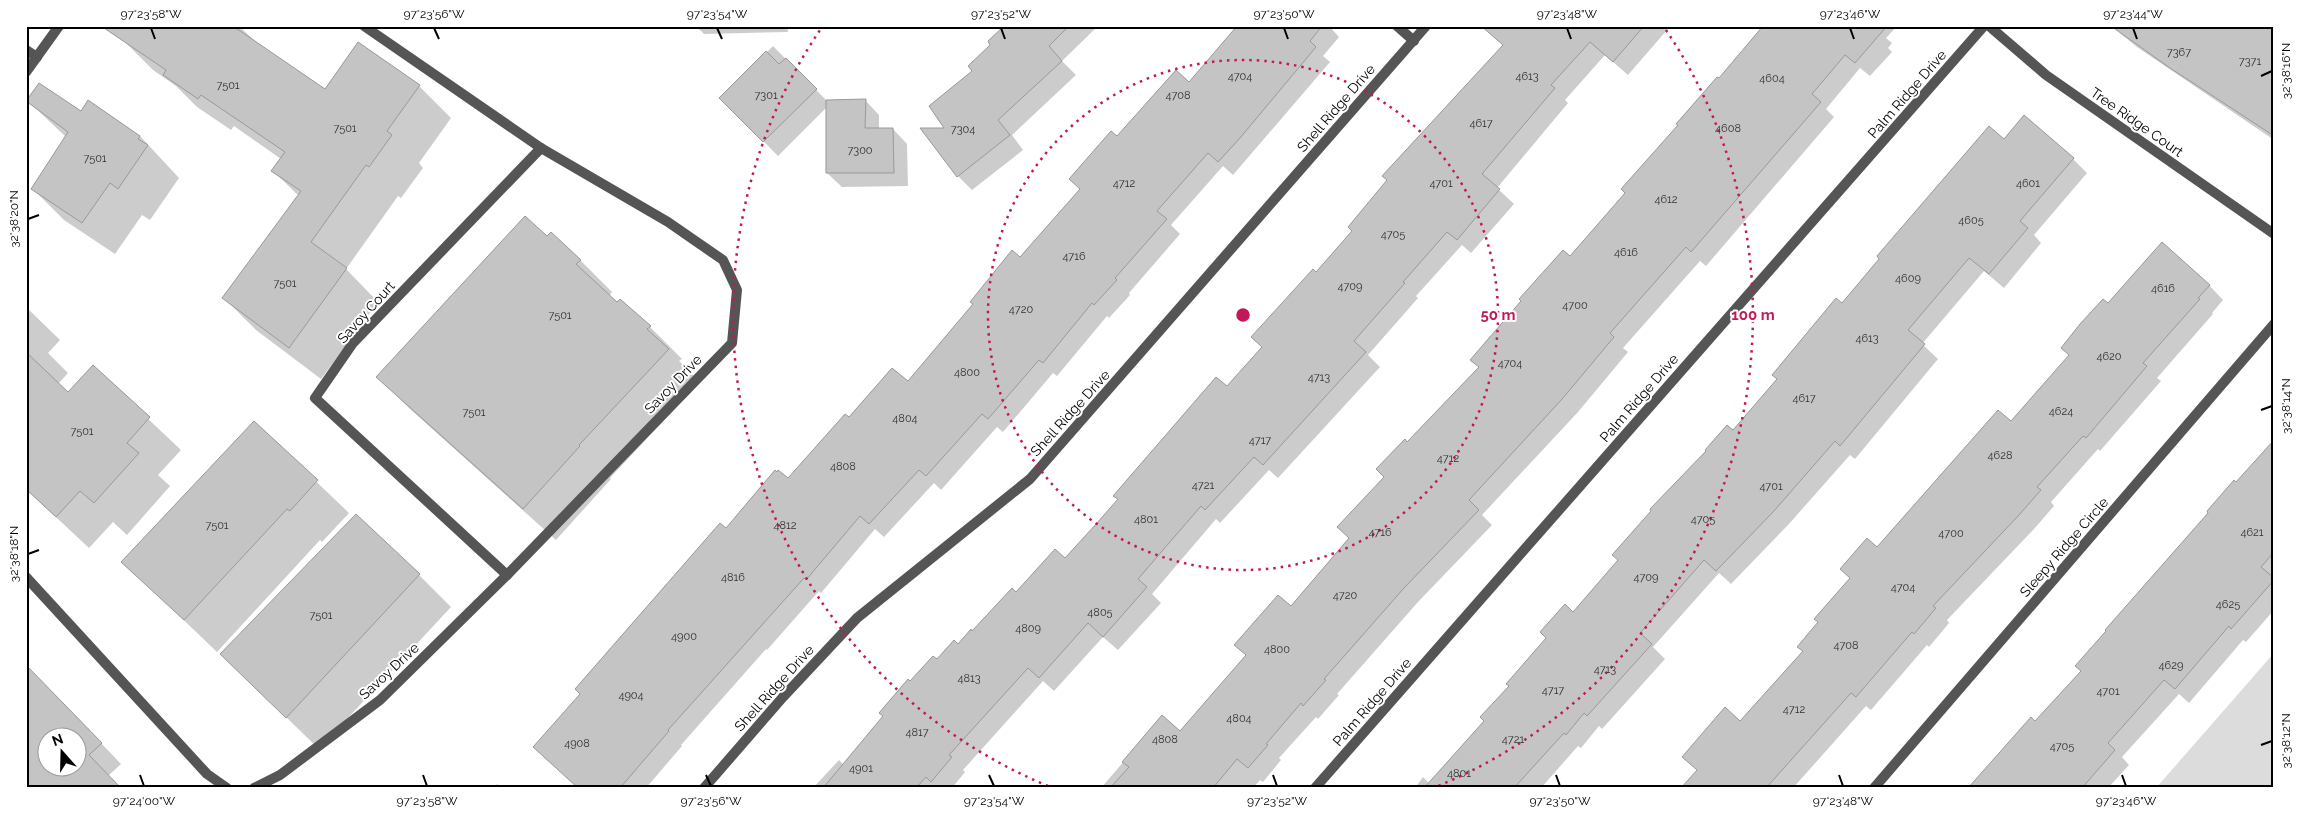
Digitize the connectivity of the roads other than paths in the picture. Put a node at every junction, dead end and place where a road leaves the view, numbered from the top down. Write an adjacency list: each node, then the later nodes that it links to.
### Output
1 (60, 26): 9 (street)
2 (364, 26): 11 (street, Savoy Drive)
3 (1397, 26): 7 (street)
4 (1426, 26): 7 (street, Shell Ridge Drive)
5 (1984, 26): 19 (street, Palm Ridge Drive)
6 (1989, 26): 12 (street, Tree Ridge Court)
7 (1414, 41): 18 (street, Shell Ridge Drive)
8 (26, 50): 9 (street)
9 (37, 57): 10 (street)
10 (26, 72)
11 (541, 148): 14 (street, Savoy Court); 14 (street, Savoy Drive)
12 (2274, 234)
13 (2274, 324): 20 (street, Sleepy Ridge Circle)
14 (507, 575): 17 (street, Savoy Drive)
15 (26, 577): 16 (street)
16 (227, 788)
17 (254, 788)
18 (704, 788)
19 (1315, 788)
20 (1874, 788)

